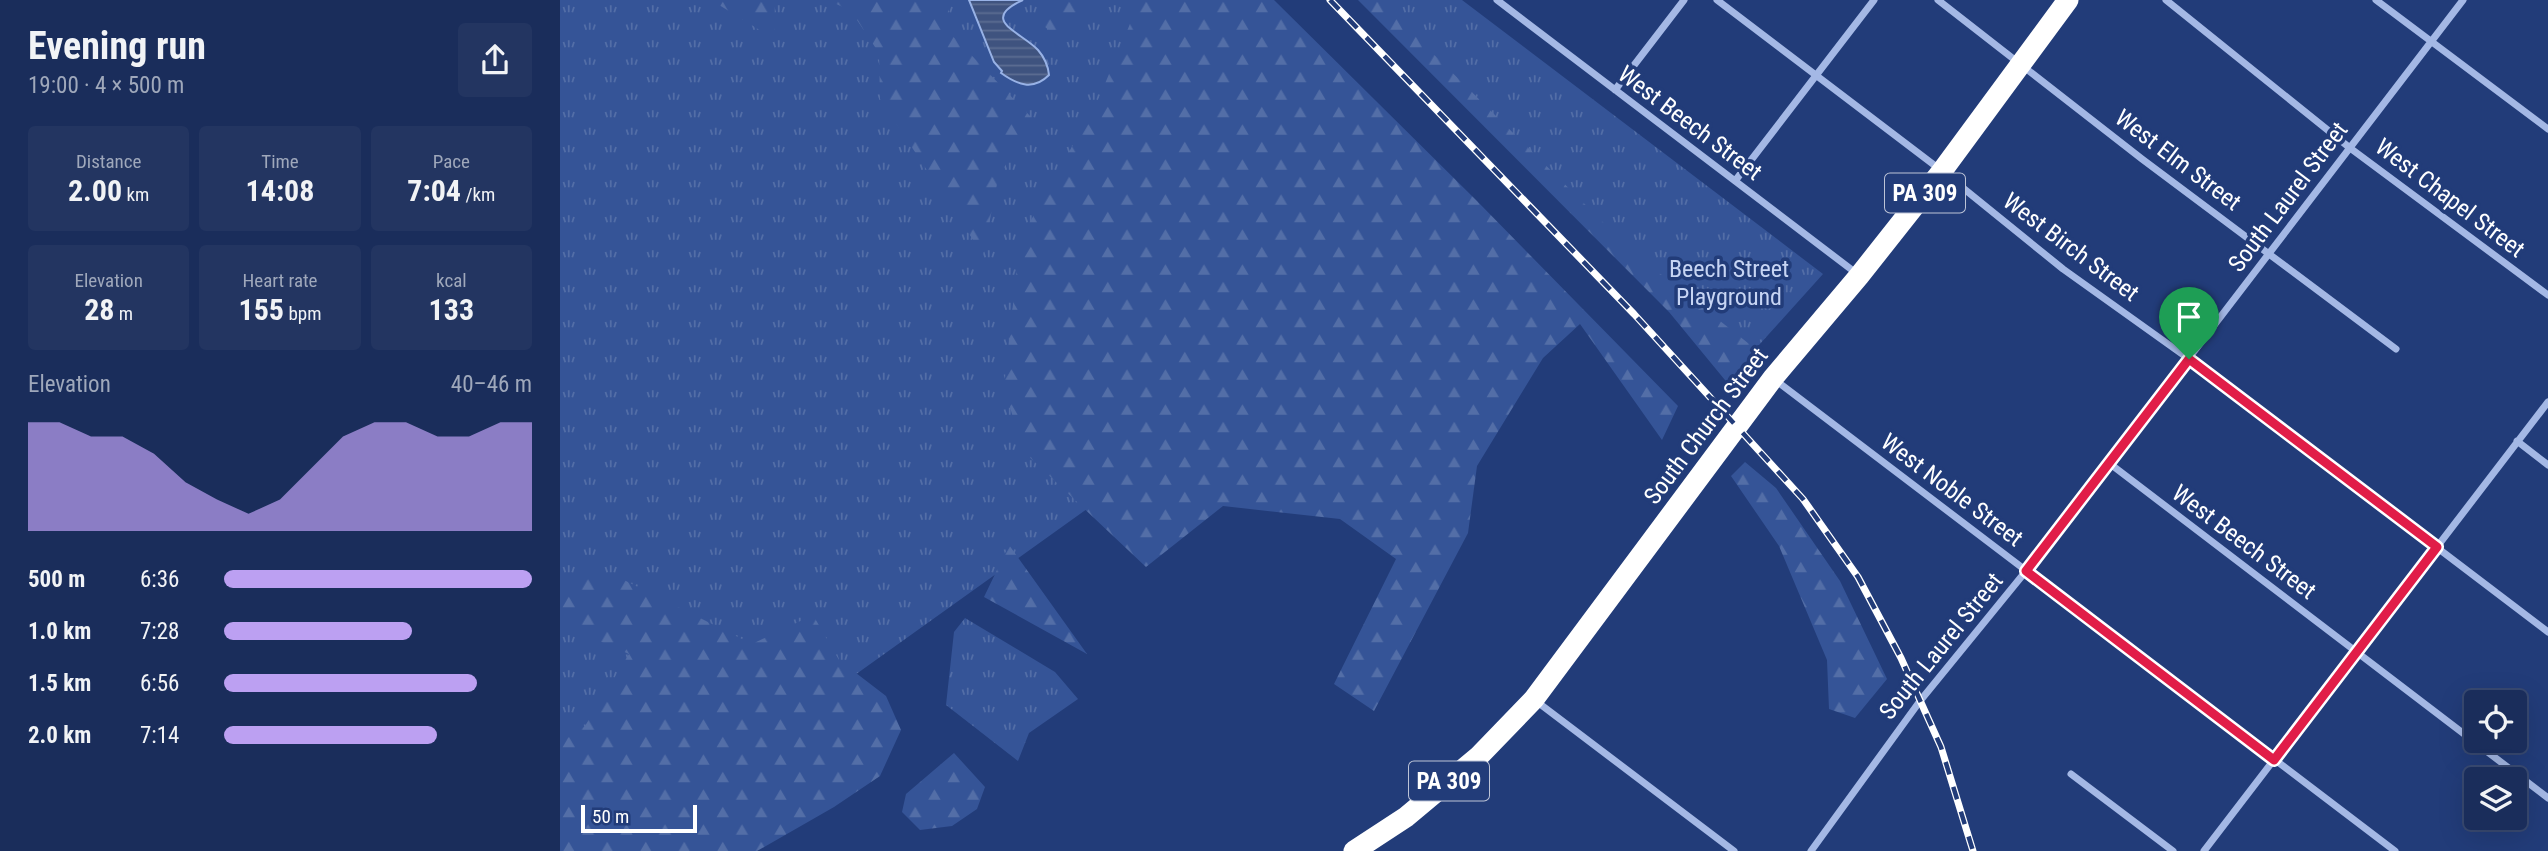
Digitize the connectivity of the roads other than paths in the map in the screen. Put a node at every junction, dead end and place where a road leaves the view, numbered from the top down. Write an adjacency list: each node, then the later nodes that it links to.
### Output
1 (1497, 0): 13 (street, West Beech Street)
2 (1684, 0): 13 (street)
3 (1717, 0): 12 (street, West Birch Street)
4 (1874, 0): 12 (street)
5 (1938, 0): 11 (street, West Elm Street)
6 (2068, 0): 11 (highway, South Church Street / PA 309)
7 (2166, 0): 15 (street, West Chapel Street)
8 (2376, 0): 10 (street)
9 (2463, 0): 10 (street, South Laurel Street)
10 (2432, 41): 14 (street); 15 (street, South Laurel Street)
11 (2022, 64): 16 (highway, South Church Street / PA 309); 18 (street, West Elm Street)
12 (1816, 75): 16 (street, West Birch Street); 17 (street)
13 (1615, 90): 17 (street, West Beech Street)
14 (2548, 129)
15 (2350, 148): 18 (street, South Laurel Street); 20 (street, West Chapel Street)
16 (1942, 172): 19 (highway, South Church Street / PA 309); 22 (street, West Birch Street)
17 (1735, 181): 19 (street, West Beech Street)
18 (2270, 253): 21 (street, West Elm Street); 22 (street, South Laurel Street)
19 (1859, 276): 23 (highway, South Church Street / PA 309)
20 (2548, 295)
21 (2396, 349)
22 (2189, 359): 26 (street, South Laurel Street); 28 (street, West Birch Street)
23 (1773, 378): 29 (street, West Noble Street); 32 (highway, South Church Street / PA 309)
24 (2548, 401): 25 (street)
25 (2517, 441): 27 (street); 28 (street)
26 (2109, 463): 29 (street, South Laurel Street); 31 (street, West Beech Street)
27 (2548, 465)
28 (2437, 547): 30 (street, West Birch Street); 31 (street)
29 (2026, 571): 33 (street, West Noble Street); 38 (street, South Laurel Street)
30 (2548, 632)
31 (2356, 652): 33 (street); 35 (street, West Beech Street)
32 (1534, 699): 36 (highway, South Church Street / PA 309); 37 (street)
33 (2274, 760): 40 (street); 41 (street, West Noble Street)
34 (2071, 774): 39 (street)
35 (2548, 798)
36 (1354, 851)
37 (1734, 851)
38 (1811, 851)
39 (2173, 851)
40 (2204, 851)
41 (2395, 851)

